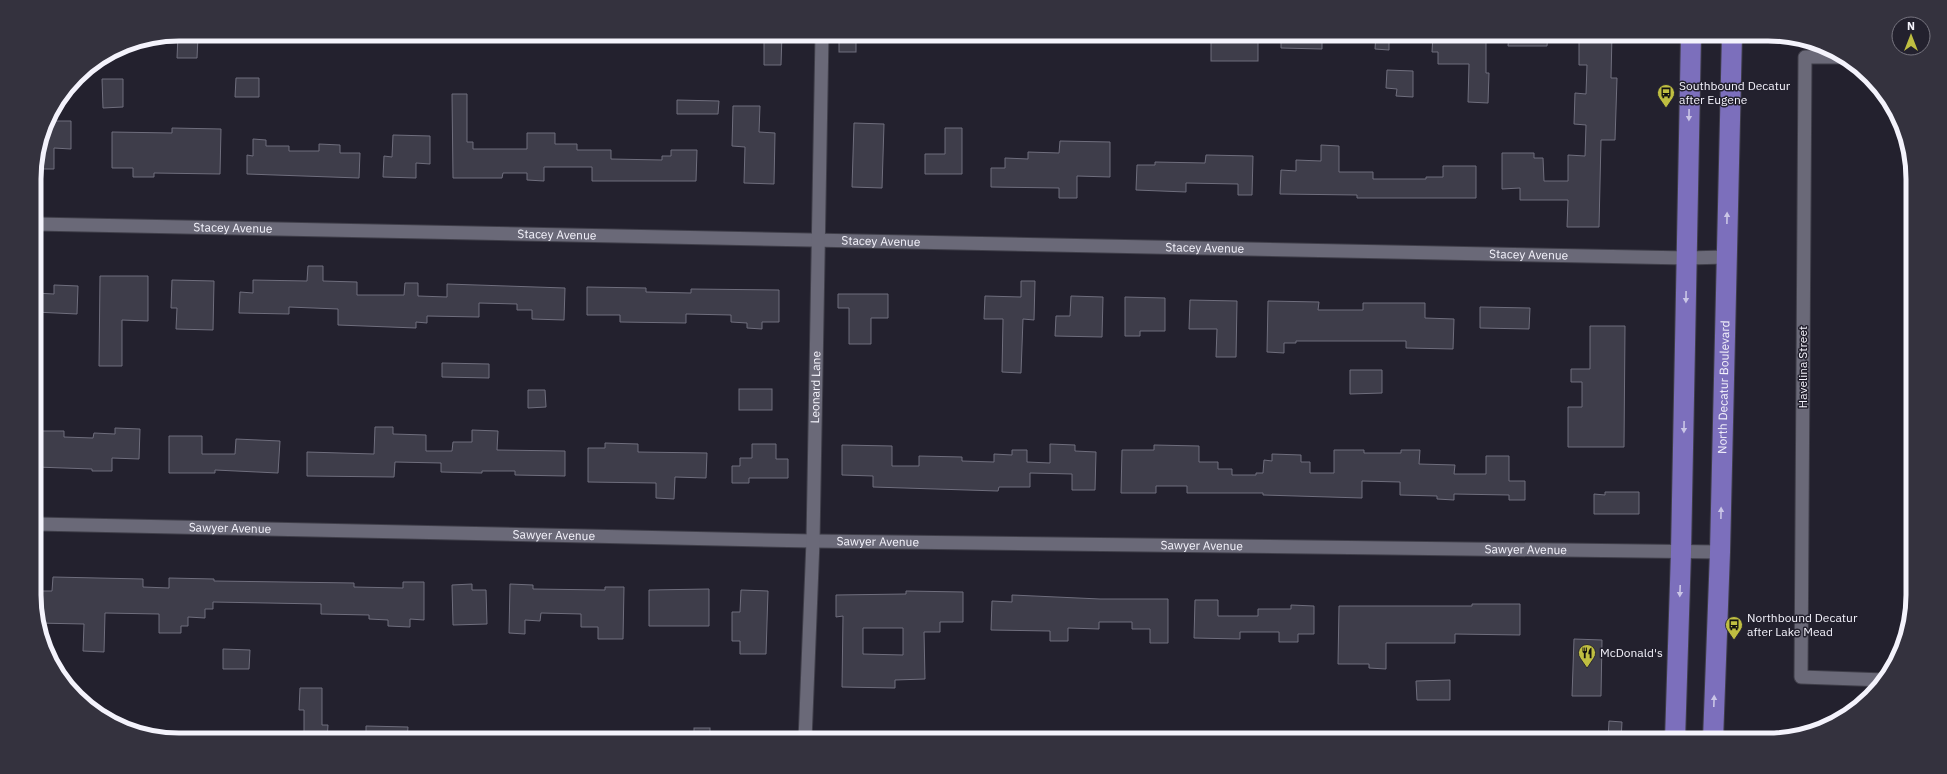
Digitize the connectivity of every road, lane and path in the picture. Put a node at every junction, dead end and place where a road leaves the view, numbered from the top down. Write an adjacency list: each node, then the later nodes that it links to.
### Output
1 (822, 41): 6 (street, Leonard Lane)
2 (1691, 41): 8 (main road, one-way to 8)
3 (1732, 41): 7 (main road, North Decatur Boulevard, one-way to 3)
4 (1832, 57): 13 (street, Havelina Street)
5 (41, 224): 6 (street, Stacey Avenue)
6 (818, 241): 8 (street, Stacey Avenue); 10 (street, Leonard Lane)
7 (1726, 257): 8 (street, Stacey Avenue); 12 (main road, North Decatur Boulevard, one-way to 7)
8 (1687, 258): 11 (main road, one-way to 11)
9 (41, 524): 10 (street, Sawyer Avenue)
10 (812, 541): 11 (street, Sawyer Avenue); 14 (street, Leonard Lane)
11 (1682, 552): 12 (street, Sawyer Avenue); 15 (main road, one-way to 15)
12 (1720, 552): 16 (main road, North Decatur Boulevard, one-way to 12)
13 (1877, 680)
14 (805, 733)
15 (1675, 733)
16 (1713, 733)

